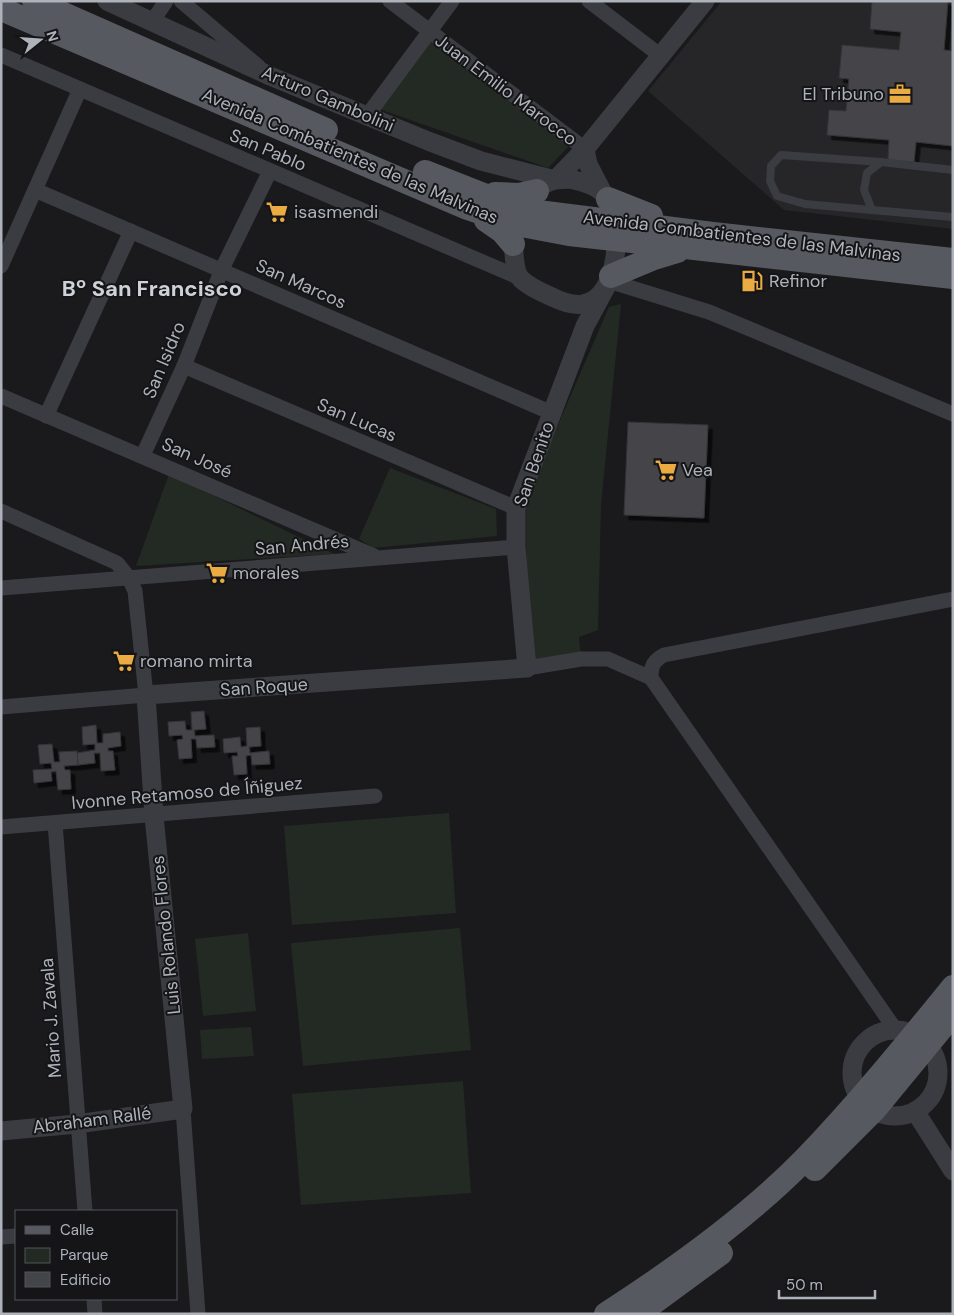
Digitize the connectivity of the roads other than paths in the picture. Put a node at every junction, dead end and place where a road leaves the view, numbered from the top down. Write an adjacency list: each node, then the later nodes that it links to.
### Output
1 (34, 1): 23 (main road, Avenida Combatientes de las Malvinas)
2 (107, 1): 10 (street, Arturo Gambolini)
3 (166, 1): 10 (street)
4 (181, 1): 14 (street)
5 (390, 1): 11 (street, Juan Emilio Marocco)
6 (452, 1): 11 (street)
7 (589, 1): 13 (street)
8 (705, 1): 13 (street)
9 (1, 8): 23 (main road, Avenida Combatientes de las Malvinas)
10 (152, 22): 14 (street, Arturo Gambolini)
11 (428, 31): 16 (street); 17 (street, Juan Emilio Marocco)
12 (1, 55): 15 (street, San Pablo)
13 (661, 56): 17 (street)
14 (270, 76): 16 (street, Arturo Gambolini)
15 (80, 89): 20 (street, San Pablo); 22 (street)
16 (367, 116): 21 (street, Arturo Gambolini)
17 (585, 149): 21 (street); 25 (street, Juan Emilio Marocco)
18 (881, 162): 19 (lane); 24 (lane); 24 (lane)
19 (953, 170)
20 (270, 171): 32 (street, San Isidro); 34 (street, San Pablo)
21 (546, 185): 23 (main road); 25 (street, Arturo Gambolini); 27 (street)
22 (35, 190): 28 (street, San Marcos); 31 (street)
23 (465, 198): 27 (main road, Avenida Combatientes de las Malvinas)
24 (872, 210): 26 (lane)
25 (610, 213): 27 (main road, Avenida Combatientes de las Malvinas); 29 (main road, Avenida Combatientes de las Malvinas); 30 (main road, Avenida Combatientes de las Malvinas); 35 (street)
26 (953, 218)
27 (517, 226): 34 (street)
28 (131, 231): 32 (street, San Marcos); 42 (street)
29 (687, 248): 33 (main road, Avenida Combatientes de las Malvinas); 35 (main road)
30 (953, 260)
31 (1, 266)
32 (222, 270): 38 (street, San Isidro); 40 (street, San Marcos)
33 (953, 277)
34 (520, 278): 36 (street)
35 (609, 281): 36 (street); 37 (street, San Benito); 41 (street)
36 (574, 304): 37 (street)
37 (585, 326): 40 (street, San Benito)
38 (184, 366): 43 (street, San Isidro); 44 (street, San Lucas)
39 (1, 396): 42 (street, San José)
40 (552, 413): 44 (street, San Benito)
41 (953, 414)
42 (46, 416): 43 (street, San José)
43 (143, 455): 47 (street, San José)
44 (516, 508): 46 (street, San Benito)
45 (1, 511): 48 (street, Luis Rolando Flores)
46 (516, 547): 47 (street, San Andrés); 51 (street, San Benito)
47 (377, 558): 48 (street, San Andrés)
48 (129, 578): 49 (street, San Andrés); 53 (street, Luis Rolando Flores)
49 (1, 588)
50 (953, 599): 52 (street)
51 (527, 668): 52 (street); 53 (street, San Roque)
52 (651, 678): 61 (street)
53 (146, 695): 54 (street, San Roque); 56 (street, Luis Rolando Flores)
54 (1, 707)
55 (375, 796): 56 (street, Ivonne Retamoso de Íñiguez)
56 (154, 816): 57 (street, Ivonne Retamoso de Íñiguez); 63 (street, Luis Rolando Flores)
57 (55, 823): 58 (street, Ivonne Retamoso de Íñiguez); 65 (street, Mario J. Zavala)
58 (1, 827)
59 (953, 987): 61 (main road)
60 (953, 1014): 61 (main road)
61 (912, 1036): 62 (main road); 62 (street); 64 (street)
62 (867, 1104): 64 (street); 74 (main road); 75 (main road)
63 (183, 1109): 65 (street, Abraham Rallé); 73 (street, Luis Rolando Flores)
64 (915, 1111): 67 (street)
65 (77, 1124): 66 (street, Abraham Rallé); 68 (street, Mario J. Zavala)
66 (1, 1130)
67 (953, 1171)
68 (85, 1210)
69 (15, 1236): 70 (street)
70 (1, 1238)
71 (94, 1300): 72 (street)
72 (95, 1314)
73 (198, 1314)
74 (606, 1314)
75 (638, 1314)

